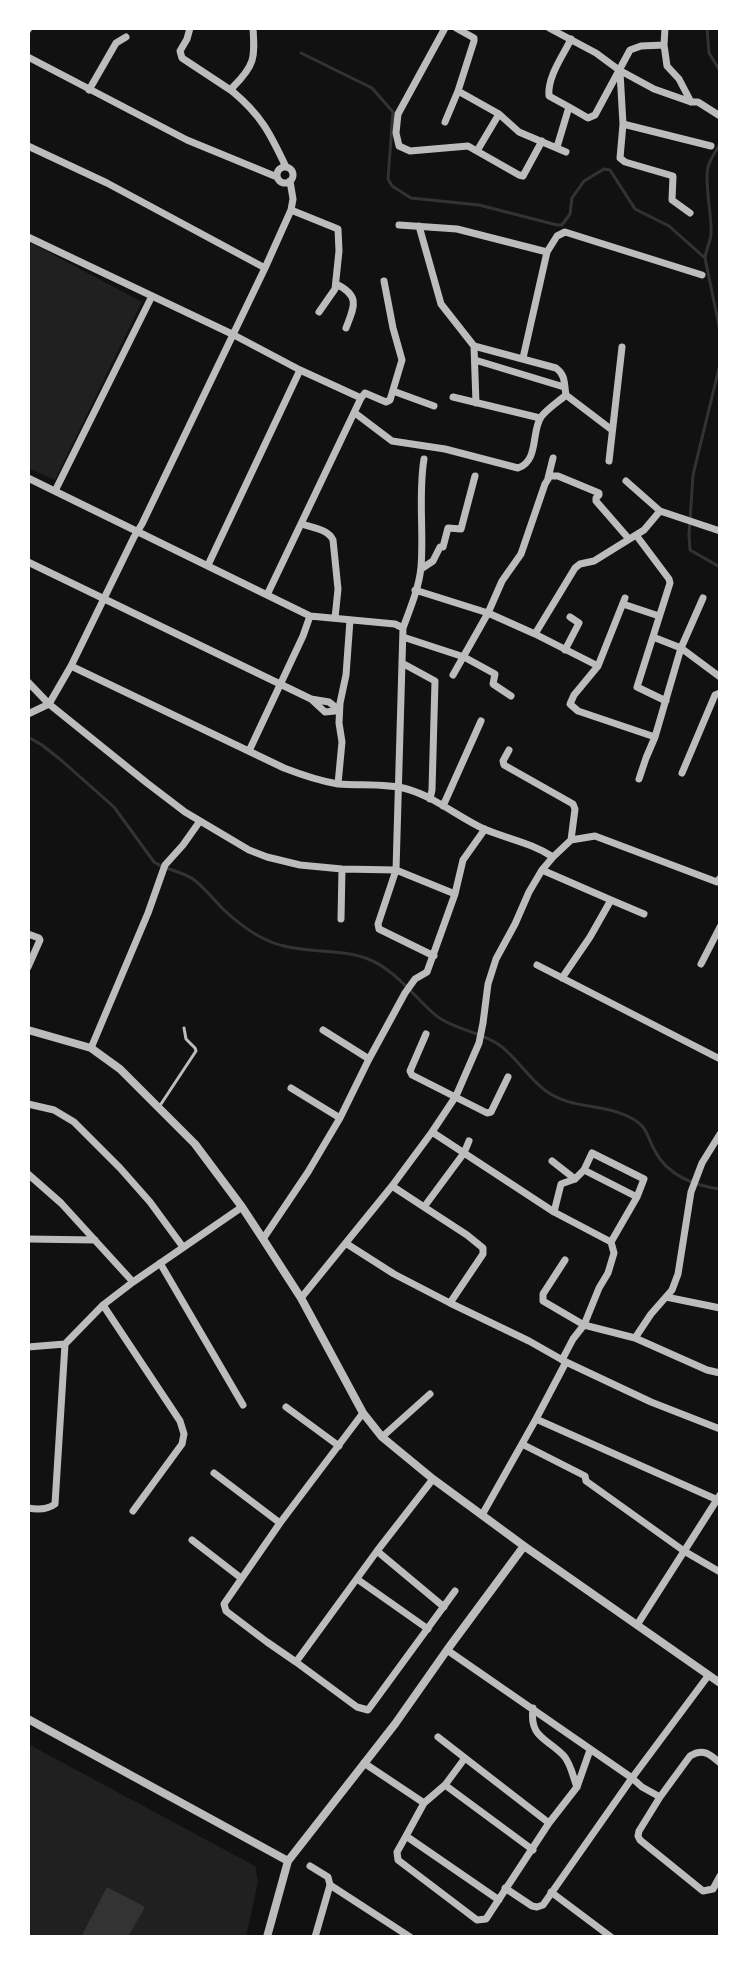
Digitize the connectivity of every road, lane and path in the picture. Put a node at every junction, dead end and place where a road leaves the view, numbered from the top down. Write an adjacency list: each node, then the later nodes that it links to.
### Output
1 (190, 28): 13 (street)
2 (253, 28): 13 (street)
3 (445, 28): 25 (street)
4 (456, 28): 14 (street)
5 (549, 28): 8 (street)
6 (665, 28): 9 (street)
7 (126, 37): 12 (street)
8 (571, 39): 11 (street); 16 (street)
9 (664, 45): 11 (street); 15 (street)
10 (28, 57): 12 (street)
11 (619, 70): 15 (street); 16 (street); 20 (street)
12 (89, 90): 28 (street)
13 (232, 91): 27 (street)
14 (458, 91): 17 (street); 19 (street)
15 (691, 102): 18 (street)
16 (569, 107): 24 (street)
17 (499, 114): 21 (street); 25 (street)
18 (720, 116)
19 (445, 122)
20 (623, 124): 23 (street); 31 (street)
21 (542, 141): 24 (street); 25 (street)
22 (28, 146): 36 (street)
23 (711, 146)
24 (557, 147): 26 (street)
25 (477, 151)
26 (566, 152)
27 (286, 167): 28 (street); 29 (street)
28 (277, 177): 29 (street)
29 (290, 181): 30 (street)
30 (291, 210): 36 (street); 39 (street)
31 (690, 213)
32 (399, 225): 33 (street)
33 (419, 226): 35 (street); 44 (street)
34 (28, 237): 40 (street)
35 (547, 252): 37 (street); 46 (street)
36 (265, 268): 43 (street)
37 (702, 275)
38 (384, 281): 49 (street)
39 (336, 284): 41 (street); 42 (street)
40 (152, 296): 43 (street); 65 (street)
41 (319, 312)
42 (346, 328)
43 (232, 334): 48 (street); 68 (street)
44 (474, 346): 46 (street); 47 (street)
45 (622, 347): 57 (street)
46 (523, 358): 50 (street)
47 (475, 360): 50 (street); 53 (street)
48 (300, 370): 52 (street); 72 (street)
49 (393, 391): 52 (street); 54 (street)
50 (565, 391): 56 (street); 57 (street)
51 (453, 397): 53 (street)
52 (361, 398): 55 (street)
53 (476, 403): 56 (street)
54 (434, 406)
55 (355, 413): 56 (street); 67 (street)
56 (540, 418)
57 (612, 430): 60 (street)
58 (553, 458): 63 (street)
59 (424, 459): 73 (street)
60 (609, 461)
61 (475, 476): 73 (street)
62 (28, 478): 65 (street)
63 (548, 478): 70 (street); 78 (street)
64 (626, 481): 66 (street)
65 (55, 491): 68 (street)
66 (660, 511): 69 (street); 70 (street)
67 (302, 524): 75 (street); 82 (street)
68 (138, 531): 72 (street); 76 (street)
69 (720, 531)
70 (633, 537): 80 (street); 85 (street)
71 (28, 562): 76 (street)
72 (208, 565): 75 (street)
73 (421, 569): 74 (street)
74 (415, 590): 78 (street); 84 (street)
75 (267, 595): 79 (street)
76 (104, 598): 91 (street); 96 (street)
77 (703, 598): 87 (street)
78 (488, 613): 85 (street); 89 (street)
79 (310, 616): 82 (street); 96 (street)
80 (659, 616): 86 (street); 92 (street)
81 (570, 617): 88 (street)
82 (335, 618): 83 (street)
83 (350, 620): 84 (street); 101 (street)
84 (403, 633): 89 (street); 90 (street)
85 (535, 634): 88 (street)
86 (653, 637): 87 (street); 99 (street)
87 (681, 648): 93 (street); 99 (street)
88 (565, 650): 92 (street)
89 (464, 657): 94 (street); 98 (street)
90 (402, 663): 110 (street); 111 (street)
91 (71, 666): 100 (street); 106 (street)
92 (598, 666): 104 (street)
93 (719, 674)
94 (453, 675)
95 (28, 682): 100 (street)
96 (280, 683): 101 (street); 106 (street)
97 (720, 693): 107 (street)
98 (511, 696)
99 (666, 701): 104 (street)
100 (49, 704): 102 (street); 113 (street)
101 (337, 712): 109 (street)
102 (28, 714)
103 (481, 721): 112 (street)
104 (655, 737): 108 (street)
105 (509, 750): 115 (street)
106 (249, 751): 109 (street)
107 (682, 773)
108 (639, 779)
109 (338, 784): 110 (street)
110 (399, 788): 111 (street); 118 (street)
111 (430, 799): 112 (street)
112 (443, 806): 114 (street)
113 (200, 821): 117 (street); 136 (street)
114 (485, 829): 116 (street); 121 (street)
115 (571, 840): 116 (street); 120 (street)
116 (553, 857): 119 (street)
117 (342, 869): 118 (street); 124 (street)
118 (396, 870): 121 (street); 127 (street)
119 (542, 870): 122 (street); 141 (street)
120 (719, 881)
121 (455, 894): 127 (street)
122 (611, 900): 123 (street); 131 (street)
123 (644, 914)
124 (341, 919)
125 (720, 927): 128 (street)
126 (28, 934): 130 (street)
127 (434, 956): 137 (street)
128 (701, 964)
129 (537, 965): 131 (street)
130 (28, 967)
131 (562, 978): 138 (street)
132 (184, 1028): 143 (lane)
133 (28, 1030): 136 (street)
134 (323, 1030): 137 (street)
135 (426, 1034): 141 (street)
136 (91, 1048): 143 (street)
137 (369, 1059): 144 (street)
138 (720, 1059)
139 (508, 1077): 141 (street)
140 (291, 1088): 144 (street)
141 (456, 1096): 145 (street)
142 (28, 1104): 163 (street)
143 (159, 1107): 155 (street)
144 (340, 1118): 159 (street)
145 (432, 1132): 148 (street); 153 (street)
146 (720, 1134): 167 (street)
147 (469, 1141): 148 (street)
148 (464, 1153): 156 (street); 157 (street)
149 (552, 1161): 152 (street)
150 (584, 1170): 152 (street); 154 (street); 154 (street)
151 (28, 1174): 160 (street)
152 (575, 1179): 157 (street)
153 (392, 1186): 156 (street); 162 (street)
154 (637, 1197): 161 (street)
155 (242, 1207): 159 (street); 163 (street)
156 (424, 1207): 169 (street)
157 (554, 1212): 161 (street)
158 (28, 1239): 160 (street)
159 (263, 1239): 168 (street)
160 (95, 1240): 166 (street)
161 (611, 1242): 172 (street)
162 (347, 1244): 168 (street); 169 (street)
163 (183, 1247): 165 (street)
164 (565, 1260): 172 (street)
165 (160, 1263): 166 (street); 179 (street)
166 (133, 1282): 170 (street)
167 (666, 1297): 171 (street); 173 (street)
168 (301, 1298): 181 (street)
169 (450, 1303): 176 (street)
170 (103, 1305): 174 (street); 191 (street)
171 (720, 1308)
172 (584, 1325): 173 (street); 176 (street)
173 (635, 1338): 177 (street)
174 (65, 1344): 175 (street); 190 (street)
175 (28, 1347)
176 (564, 1361): 182 (street); 183 (street)
177 (720, 1373)
178 (430, 1394): 184 (street)
179 (243, 1405)
180 (286, 1407): 186 (street)
181 (363, 1413): 184 (street); 186 (street)
182 (536, 1419): 185 (street); 189 (street)
183 (720, 1429)
184 (382, 1437): 188 (street)
185 (522, 1444): 192 (street); 197 (street)
186 (339, 1446): 193 (street)
187 (214, 1473): 193 (street)
188 (433, 1479): 192 (street); 196 (street)
189 (719, 1498): 197 (street)
190 (28, 1508)
191 (133, 1511)
192 (482, 1515): 195 (street)
193 (280, 1523): 199 (street)
194 (192, 1540): 199 (street)
195 (524, 1546): 203 (street); 205 (street)
196 (377, 1551): 200 (street); 202 (street)
197 (684, 1551): 198 (street); 203 (street)
198 (720, 1572)
199 (241, 1578): 206 (street)
200 (357, 1579): 204 (street); 206 (street)
201 (455, 1591): 202 (street)
202 (444, 1607): 204 (street)
203 (637, 1625): 207 (street)
204 (428, 1629): 206 (street)
205 (447, 1650): 209 (street); 214 (street)
206 (296, 1662)
207 (708, 1676): 208 (street); 216 (street)
208 (720, 1683)
209 (533, 1708): 212 (street); 218 (street)
210 (28, 1719): 224 (street)
211 (438, 1737): 213 (street)
212 (590, 1750): 216 (street); 218 (street)
213 (465, 1758): 217 (street); 221 (street)
214 (364, 1763): 220 (street); 224 (street)
215 (720, 1763): 219 (street)
216 (632, 1778): 219 (street); 229 (street)
217 (445, 1785): 220 (street); 223 (street)
218 (577, 1787): 221 (street)
219 (660, 1797): 226 (street)
220 (424, 1803): 222 (street)
221 (549, 1823): 223 (street)
222 (406, 1836): 230 (street); 230 (street)
223 (533, 1850): 228 (street)
224 (288, 1861): 231 (street)
225 (310, 1866): 227 (street)
226 (720, 1876)
227 (330, 1885): 232 (street); 233 (street)
228 (505, 1888): 229 (street); 230 (street)
229 (551, 1892): 234 (street)
230 (499, 1900)
231 (267, 1937)
232 (315, 1937)
233 (410, 1937)
234 (611, 1937)

